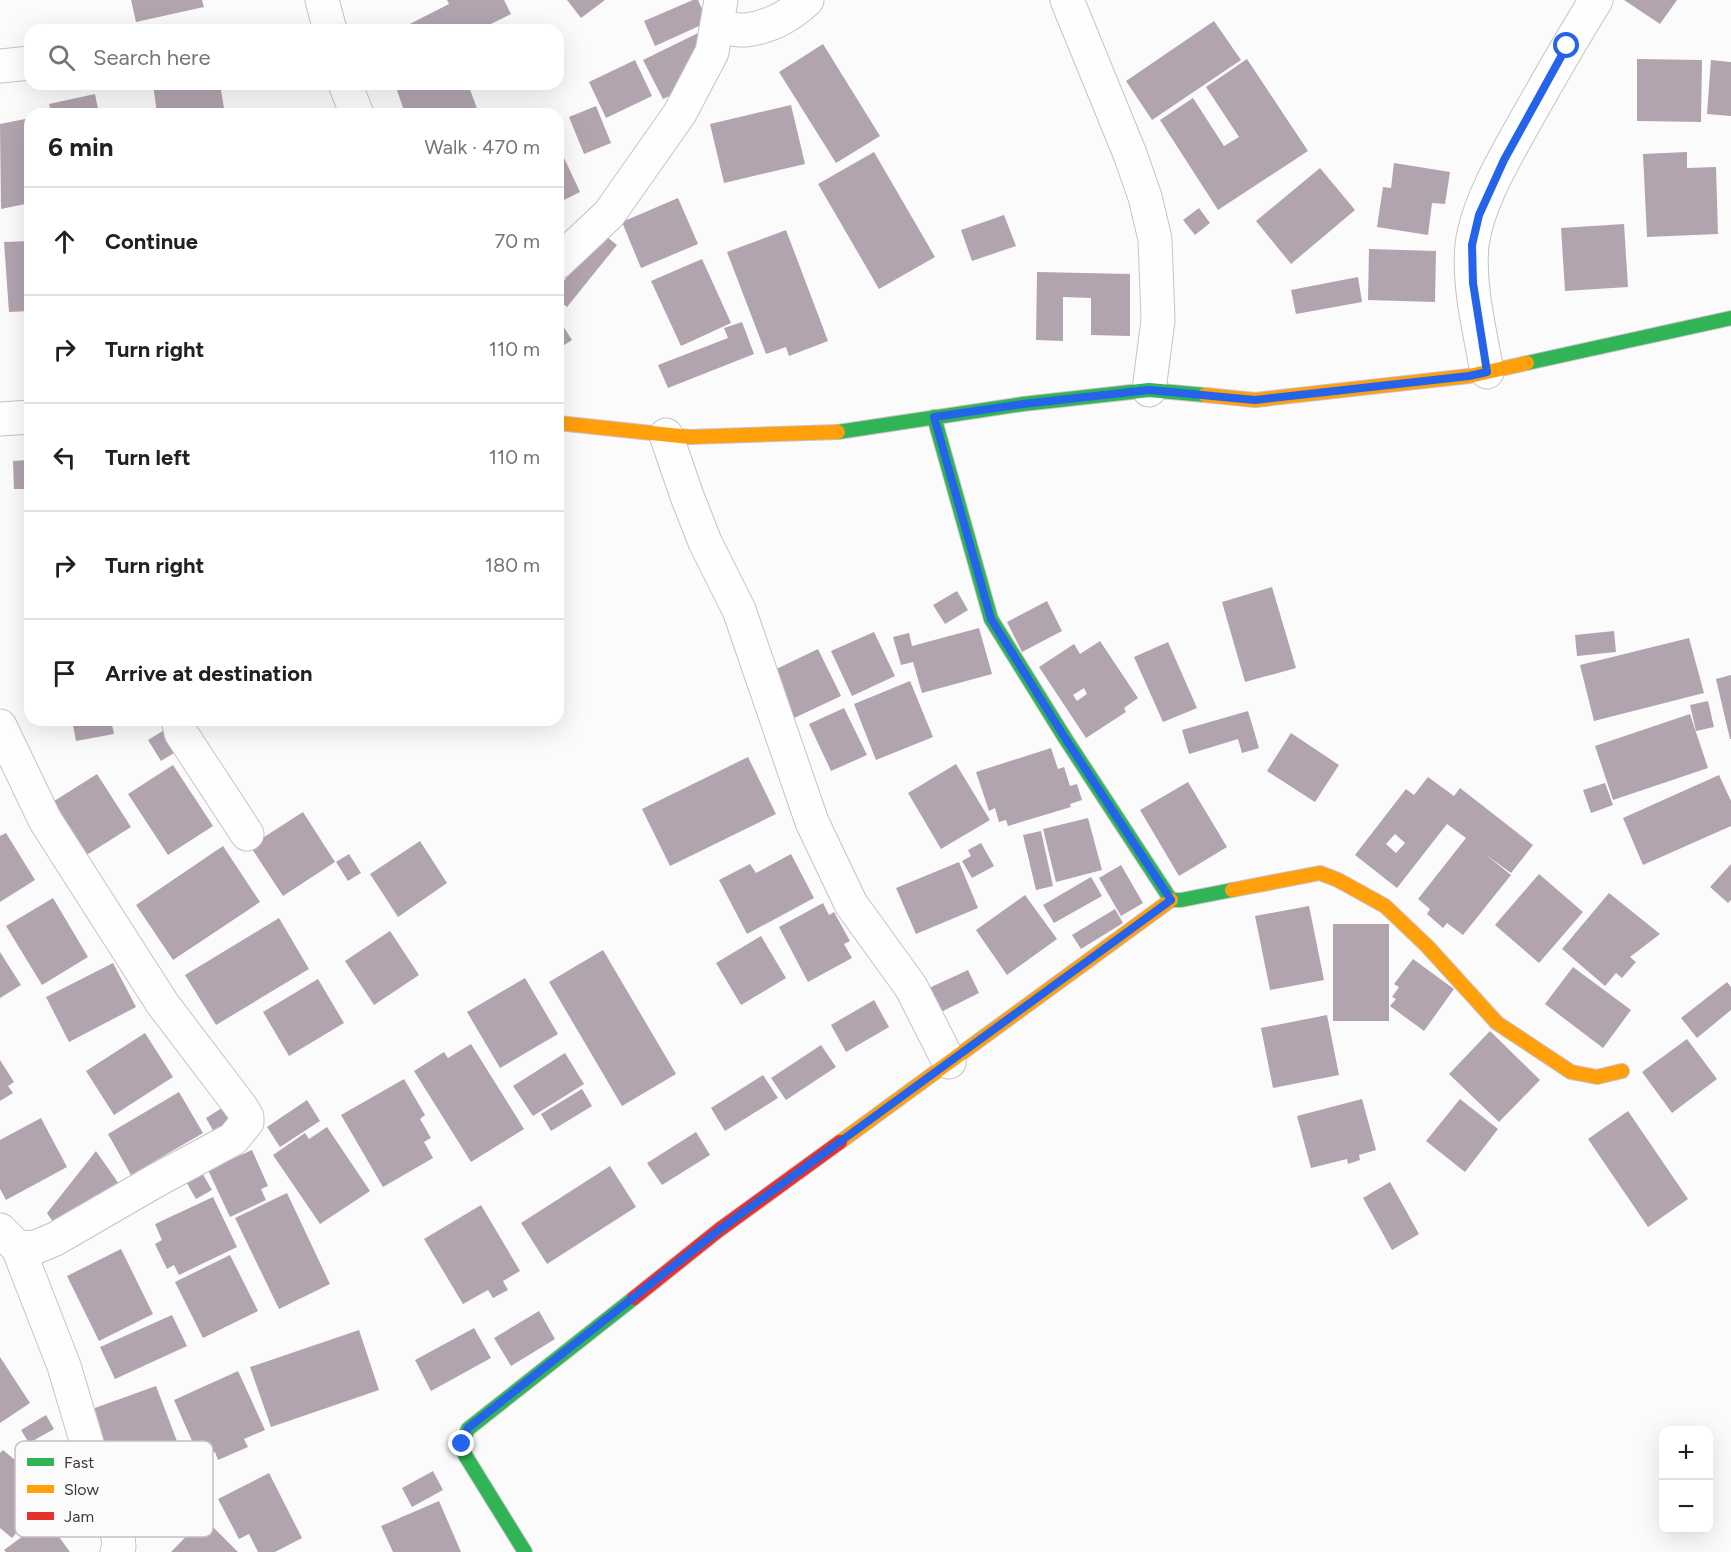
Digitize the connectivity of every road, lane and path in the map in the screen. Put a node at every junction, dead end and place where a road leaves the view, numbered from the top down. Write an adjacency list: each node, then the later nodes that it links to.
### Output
1 (322, 0): 6 (street)
2 (807, 0): 5 (street)
3 (1067, 0): 14 (street)
4 (1596, 0): 13 (street)
5 (719, 13): 11 (street)
6 (328, 24)
7 (24, 64): 8 (street)
8 (0, 66)
9 (347, 90): 10 (street)
10 (355, 108)
11 (564, 256)
12 (1731, 318): 13 (street)
13 (1487, 372): 14 (street)
14 (1149, 390): 16 (street)
15 (24, 417): 17 (street)
16 (934, 417): 19 (street); 23 (street)
17 (0, 419)
18 (564, 424): 19 (street)
19 (666, 435): 24 (street)
20 (0, 726): 26 (street)
21 (179, 726): 22 (street)
22 (247, 834)
23 (1171, 900): 24 (street); 25 (street)
24 (950, 1062): 30 (street)
25 (1622, 1071)
26 (9, 1239): 27 (street)
27 (86, 1441)
28 (118, 1537): 29 (street)
29 (117, 1552)
30 (525, 1552)

